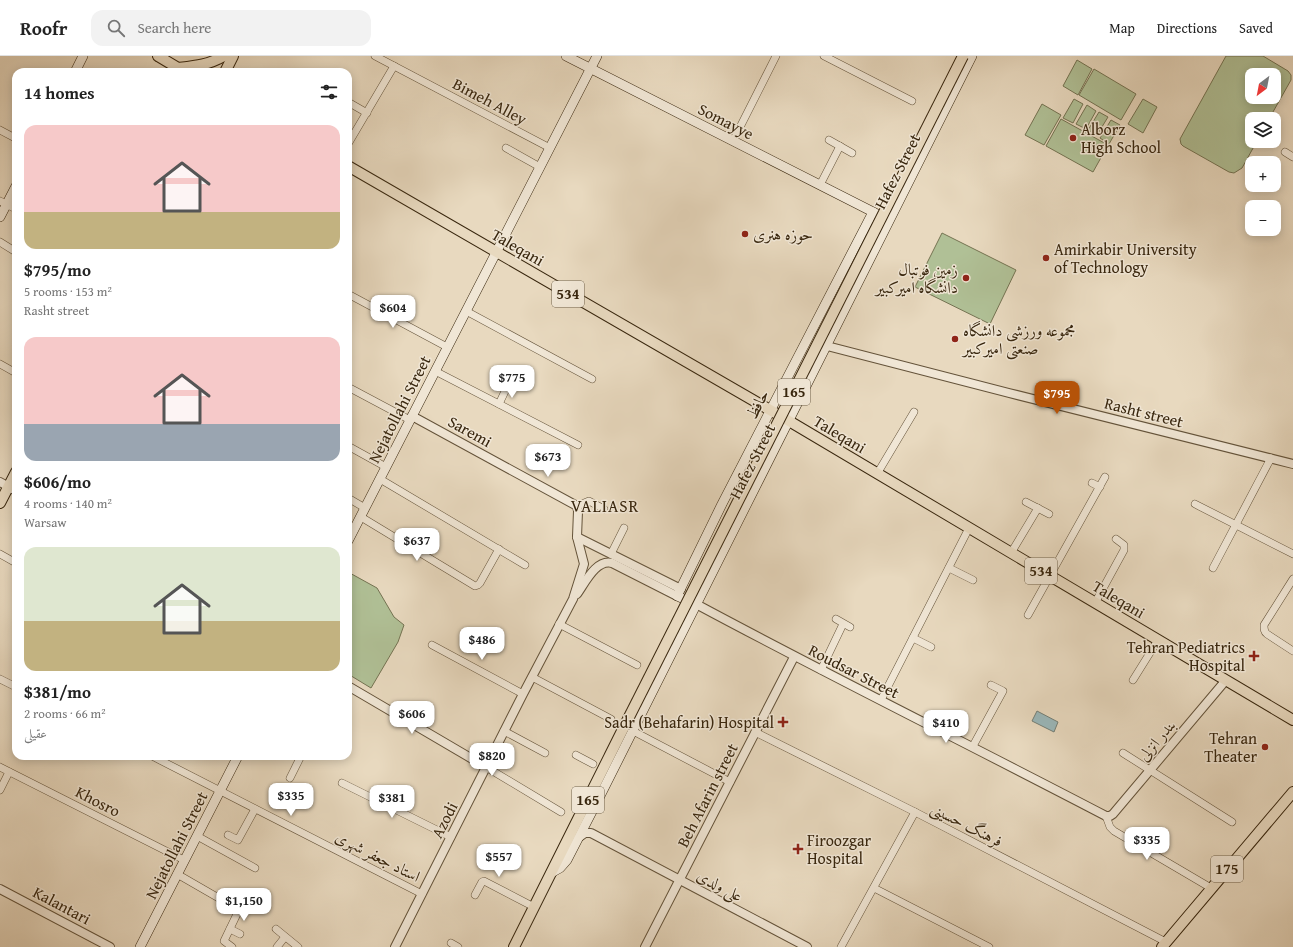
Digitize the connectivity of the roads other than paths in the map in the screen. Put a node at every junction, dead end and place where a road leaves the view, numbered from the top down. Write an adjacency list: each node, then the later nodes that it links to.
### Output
1 (83, 56): 13 (main road)
2 (158, 56): 14 (main road)
3 (224, 56): 15 (main road)
4 (234, 56): 16 (main road)
5 (375, 56): 12 (street, Bimeh Alley)
6 (566, 56): 17 (main road, Somayye)
7 (597, 56): 17 (main road, Nejatollahi Street)
8 (776, 56): 25 (street)
9 (824, 56): 18 (street)
10 (963, 56): 131 (main road, Hafez Street / 165, bridge)
11 (972, 56): 40 (main road, Hafez Street / 165)
12 (394, 66): 20 (street); 28 (street, Bimeh Alley)
13 (77, 68)
14 (179, 68)
15 (191, 68)
16 (227, 68)
17 (590, 68): 25 (main road, Somayye); 28 (main road, Nejatollahi Street)
18 (912, 101)
19 (352, 104): 20 (street)
20 (367, 113): 23 (street)
21 (0, 130): 22 (street)
22 (12, 136)
23 (352, 137)
24 (829, 140): 26 (street)
25 (733, 141): 34 (main road, Somayye)
26 (840, 146): 30 (street); 34 (street)
27 (506, 148): 32 (street)
28 (550, 148): 32 (main road, Nejatollahi Street)
29 (1285, 152): 31 (street)
30 (852, 153)
31 (1293, 157)
32 (540, 167): 43 (main road, Nejatollahi Street)
33 (352, 168): 43 (main road, Taleqani / 534)
34 (820, 185): 38 (main road, Somayye)
35 (12, 191): 36 (main road)
36 (3, 202): 37 (street); 39 (main road)
37 (12, 207)
38 (873, 212): 40 (main road, Somayye); 46 (main road, حافظ)
39 (0, 217)
40 (889, 220): 47 (main road, Hafez Street / 165)
41 (0, 242): 42 (street)
42 (12, 250)
43 (496, 252): 45 (main road, Nejatollahi Street); 56 (main road, Taleqani / 534)
44 (352, 296): 48 (street)
45 (466, 311): 48 (main road, Nejatollahi Street); 52 (street)
46 (807, 341): 47 (main road); 56 (main road, حافظ)
47 (827, 346): 59 (main road, Hafez Street / 165); 62 (street, Rasht street)
48 (447, 347): 51 (main road, Nejatollahi Street)
49 (0, 364): 50 (street)
50 (12, 371)
51 (435, 371): 55 (street); 58 (main road, Nejatollahi Street)
52 (592, 379)
53 (508, 385): 55 (street)
54 (352, 389): 58 (street)
55 (499, 404): 60 (street)
56 (771, 411): 59 (main road, Taleqani / 534); 65 (main road, حافظ)
57 (914, 412): 66 (street)
58 (411, 418): 64 (main road, Nejatollahi Street); 78 (street, Saremi)
59 (789, 421): 66 (main road, Taleqani / 534); 70 (main road, Hafez Street / 165)
60 (578, 445)
61 (352, 448): 64 (street)
62 (1271, 458): 63 (street, Rasht street); 85 (street)
63 (1293, 464)
64 (386, 467): 68 (main road, Nejatollahi Street)
65 (738, 473): 70 (main road); 76 (main road, حافظ)
66 (878, 474): 87 (main road, Taleqani / 534)
67 (1105, 477): 72 (street)
68 (380, 479): 79 (main road, Nejatollahi Street); 91 (street)
69 (1092, 482): 72 (street)
70 (757, 484): 82 (main road, Hafez Street / 165)
71 (8, 486): 75 (main road)
72 (1100, 487): 100 (street)
73 (352, 500): 79 (street)
74 (1026, 502): 80 (street)
75 (0, 503)
76 (722, 504): 82 (main road); 103 (main road, حافظ)
77 (1195, 504): 85 (street)
78 (577, 506): 81 (street); 89 (street)
79 (365, 508): 84 (main road, Nejatollahi Street)
80 (1038, 508): 83 (street); 92 (street)
81 (604, 509)
82 (742, 514): 106 (main road, Hafez Street / 165)
83 (1049, 514)
84 (360, 517): 88 (main road, Nejatollahi Street); 91 (street)
85 (1236, 524): 95 (street); 99 (street)
86 (624, 528): 94 (street)
87 (970, 528): 92 (main road, Taleqani / 534); 98 (street)
88 (352, 533)
89 (578, 537): 94 (street); 104 (street)
90 (1116, 539): 105 (street)
91 (499, 549): 97 (street)
92 (1011, 553): 100 (main road, Taleqani / 534)
93 (0, 554): 96 (street)
94 (612, 554): 103 (street)
95 (1293, 554)
96 (12, 562)
97 (525, 565)
98 (949, 568): 102 (street); 112 (street)
99 (1213, 568)
100 (1050, 576): 105 (main road, Taleqani / 534); 107 (street)
101 (1293, 579): 116 (street)
102 (973, 580)
103 (679, 592): 104 (street); 106 (main road)
104 (572, 599): 109 (street, Azodi)
105 (1095, 603): 113 (main road, Taleqani / 534)
106 (696, 604): 117 (street, Roudsar Street); 131 (main road, Hafez Street / 165)
107 (1028, 615)
108 (836, 619): 110 (street)
109 (559, 624): 118 (street); 120 (street, Azodi)
110 (843, 624): 111 (street); 119 (street)
111 (850, 627)
112 (913, 638): 115 (street); 128 (street)
113 (1158, 640): 122 (street); 123 (main road, Taleqani / 534)
114 (432, 645): 127 (street)
115 (931, 647)
116 (1293, 651)
117 (794, 657): 119 (street, Roudsar Street); 133 (street, Beh Afarin street)
118 (637, 666)
119 (821, 670): 128 (street, Roudsar Street)
120 (532, 677): 127 (street, Azodi); 129 (street)
121 (0, 678): 124 (street)
122 (1133, 680)
123 (1226, 680): 130 (main road, Taleqani / 534); 144 (street, بندر انزلی)
124 (12, 685)
125 (991, 685): 134 (street)
126 (352, 688): 143 (street)
127 (523, 694): 132 (street, Azodi)
128 (881, 700): 134 (street, Roudsar Street)
129 (611, 719)
130 (1293, 720)
131 (629, 729): 147 (street); 160 (main road, Hafez Street / 165); 163 (main road, Hafez Street / 165)
132 (504, 731): 135 (street); 143 (street, Azodi)
133 (755, 732): 147 (street, Beh Afarin street); 154 (street, فرهنگ حسینی)
134 (973, 746): 155 (street, Roudsar Street)
135 (545, 753)
136 (1123, 753): 144 (street)
137 (576, 756): 141 (street)
138 (160, 760): 150 (street, استاد جعفر شهری)
139 (236, 760): 150 (main road, Nejatollahi Street)
140 (299, 760): 146 (street)
141 (592, 764)
142 (0, 767): 145 (street, Khosro)
143 (486, 767): 153 (street); 159 (street, Azodi)
144 (1149, 770): 155 (street, بندر انزلی); 156 (street)
145 (9, 772): 149 (street); 161 (street, Khosro)
146 (290, 778)
147 (730, 782): 165 (street, Beh Afarin street)
148 (342, 783): 159 (street)
149 (0, 790)
150 (220, 791): 152 (street, استاد جعفر شهری); 158 (main road, Nejatollahi Street)
151 (1293, 792): 167 (main road, 175)
152 (255, 809): 157 (street); 169 (street, استاد جعفر شهری)
153 (561, 812)
154 (915, 812): 166 (street); 176 (street, فرهنگ حسینی)
155 (1106, 816): 167 (street)
156 (1232, 822)
157 (228, 835)
158 (197, 836): 161 (main road, Nejatollahi Street); 162 (street)
159 (451, 837): 169 (street, Azodi)
160 (578, 839): 163 (main road, Hafez Street / 165); 165 (street, علی ولدی)
161 (184, 860): 164 (main road, Nejatollahi Street)
162 (254, 868)
163 (551, 873): 171 (main road, Hafez Street / 165)
164 (177, 874): 172 (street); 178 (main road, Nejatollahi Street)
165 (680, 879): 184 (street, Beh Afarin street); 185 (street, علی ولدی)
166 (874, 888): 186 (street); 187 (street)
167 (1211, 888): 176 (main road, 175)
168 (0, 889): 177 (street, Kalantari)
169 (422, 894): 182 (street, Azodi)
170 (475, 895): 171 (street)
171 (534, 907): 183 (main road, Hafez Street / 165)
172 (230, 929): 174 (street); 179 (street)
173 (276, 929): 175 (street)
174 (240, 934)
175 (285, 936): 180 (street); 181 (street)
176 (1164, 944)
177 (110, 947)
178 (140, 947)
179 (232, 947)
180 (277, 947)
181 (298, 947)
182 (395, 947)
183 (514, 947)
184 (646, 947)
185 (807, 947)
186 (841, 947)
187 (990, 947)

